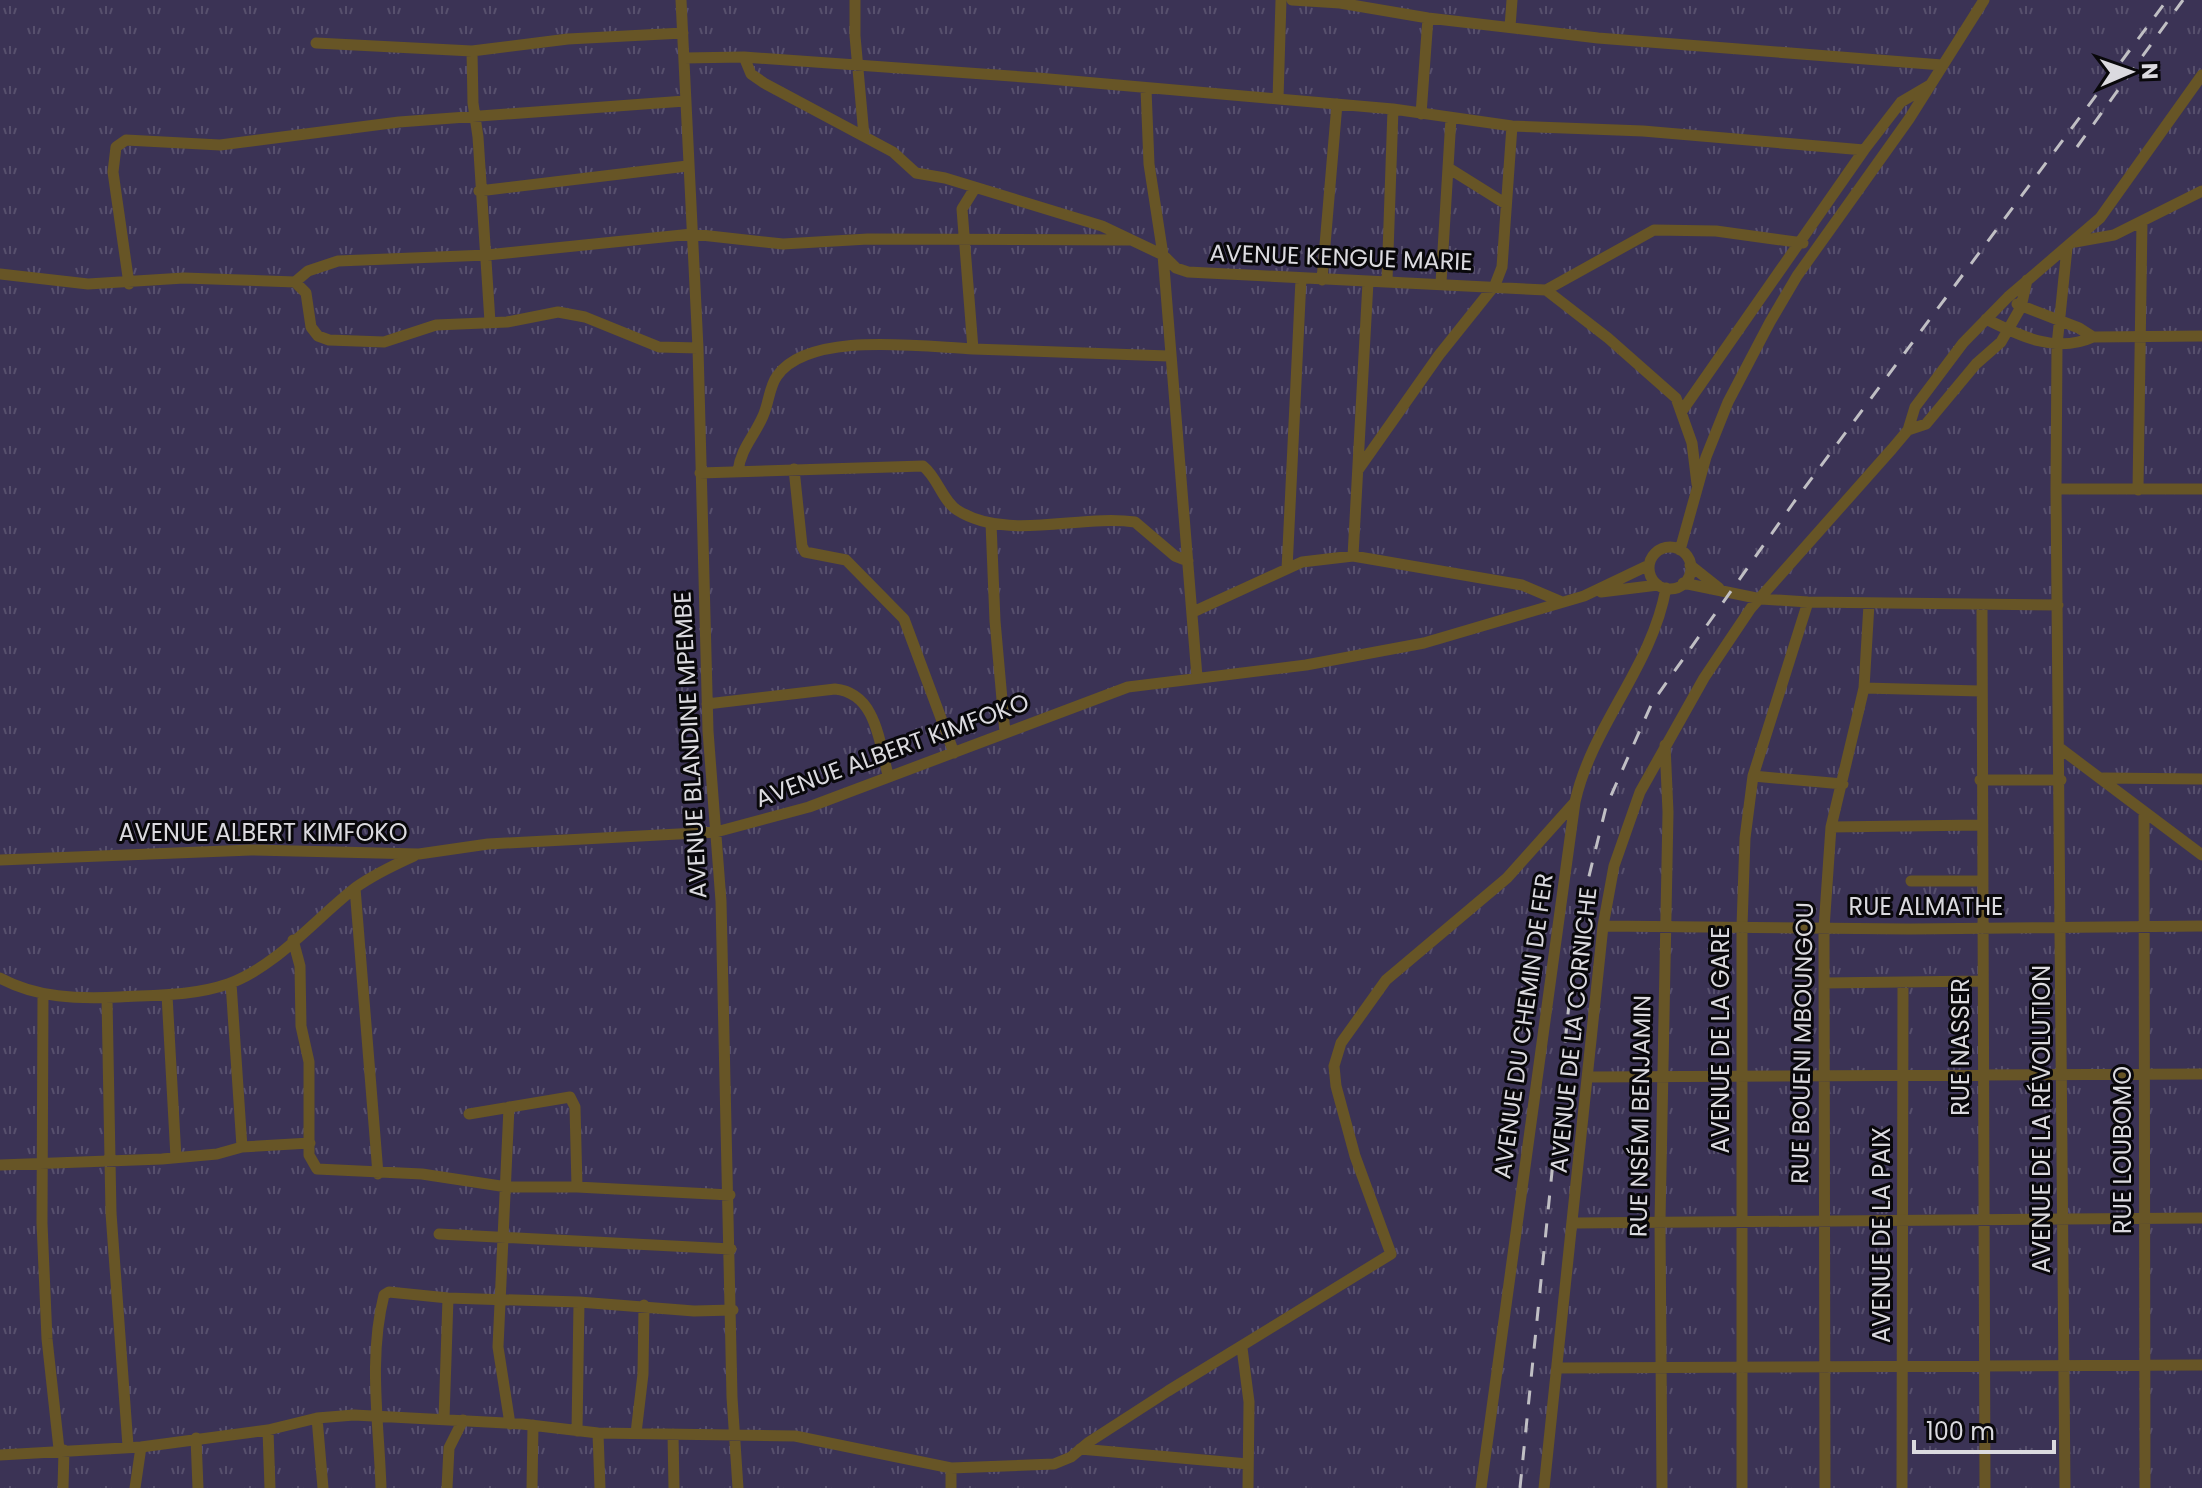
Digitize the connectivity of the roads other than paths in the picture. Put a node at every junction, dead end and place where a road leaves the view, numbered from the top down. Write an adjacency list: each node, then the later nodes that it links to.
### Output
1 (681, 0): 9 (street, AVENUE BLANDINE MPEMBE)
2 (855, 0): 15 (street)
3 (1281, 0): 19 (street)
4 (1292, 0): 7 (street)
5 (1512, 0): 8 (street)
6 (1984, 0): 14 (street)
7 (1428, 18): 8 (street); 23 (street)
8 (1510, 27): 14 (street)
9 (683, 33): 11 (street); 13 (street, AVENUE BLANDINE MPEMBE)
10 (316, 43): 11 (street)
11 (472, 51): 24 (street)
12 (744, 57): 13 (street); 15 (street); 27 (street, AVENUE KENGUE MARIE)
13 (684, 58): 20 (street, AVENUE BLANDINE MPEMBE)
14 (1942, 65): 17 (street)
15 (857, 66): 18 (street); 27 (street)
16 (2202, 75): 40 (street, AVENUE DE LA CORNICHE)
17 (1930, 85): 28 (street); 73 (street)
18 (1146, 89): 19 (street); 42 (street)
19 (1278, 99): 21 (street)
20 (685, 101): 24 (street); 29 (street, AVENUE BLANDINE MPEMBE)
21 (1337, 104): 22 (street); 45 (street)
22 (1393, 109): 23 (street); 47 (street)
23 (1421, 114): 25 (street)
24 (476, 117): 32 (street); 51 (street)
25 (1451, 118): 26 (street); 30 (street)
26 (1512, 126): 28 (street); 34 (street)
27 (864, 136): 31 (street, AVENUE KENGUE MARIE)
28 (1864, 150): 39 (street)
29 (687, 166): 32 (street); 36 (street, AVENUE BLANDINE MPEMBE)
30 (1450, 169): 34 (street); 50 (street)
31 (975, 188): 37 (street, AVENUE KENGUE MARIE); 38 (street)
32 (479, 191): 41 (street)
33 (2202, 191): 35 (street)
34 (1506, 204): 52 (street)
35 (2142, 221): 40 (street); 62 (street)
36 (692, 234): 38 (street); 41 (street); 64 (street, AVENUE BLANDINE MPEMBE)
37 (1132, 240): 38 (street); 42 (street, AVENUE KENGUE MARIE)
38 (967, 241): 65 (street)
39 (1803, 243): 53 (street); 67 (street)
40 (2071, 245): 46 (street, AVENUE DE LA CORNICHE); 57 (street, AVENUE DE LA RÉVOLUTION)
41 (487, 255): 48 (street); 58 (street)
42 (1163, 255): 44 (street, AVENUE KENGUE MARIE); 66 (street)
43 (0, 274): 51 (street)
44 (1301, 279): 45 (street, AVENUE KENGUE MARIE); 83 (street)
45 (1322, 280): 49 (street, AVENUE KENGUE MARIE)
46 (2027, 280): 54 (street, AVENUE DE LA CORNICHE); 55 (street, AVENUE DE LA CORNICHE)
47 (1387, 281): 49 (street, AVENUE KENGUE MARIE); 50 (street, AVENUE KENGUE MARIE)
48 (295, 282): 51 (street); 58 (street)
49 (1368, 282): 70 (street)
50 (1441, 283): 52 (street, AVENUE KENGUE MARIE)
51 (129, 284)
52 (1495, 285): 53 (street, AVENUE KENGUE MARIE); 70 (street)
53 (1546, 290): 67 (street)
54 (2008, 297): 55 (street); 56 (street, AVENUE DE LA CORNICHE)
55 (2021, 307): 57 (street); 59 (street, AVENUE DE LA CORNICHE)
56 (1986, 319): 59 (street); 68 (street, AVENUE DE LA CORNICHE)
57 (2060, 321): 61 (street); 63 (street, AVENUE DE LA RÉVOLUTION)
58 (490, 322): 64 (street)
59 (2009, 331): 63 (street); 68 (street, AVENUE DE LA CORNICHE)
60 (2202, 336): 62 (street)
61 (2093, 337): 62 (street); 63 (street)
62 (2139, 337): 76 (street)
63 (2057, 345): 74 (street, AVENUE DE LA RÉVOLUTION)
64 (698, 348): 72 (street, AVENUE BLANDINE MPEMBE)
65 (973, 349): 66 (street); 71 (street)
66 (1168, 356): 80 (street)
67 (1682, 411): 73 (street)
68 (1908, 430): 88 (street, AVENUE DE LA CORNICHE)
69 (794, 469): 71 (street); 77 (street); 102 (street)
70 (1358, 470): 79 (street)
71 (738, 471): 72 (street)
72 (700, 473): 98 (street, AVENUE BLANDINE MPEMBE)
73 (1697, 484): 78 (street)
74 (2056, 489): 76 (street); 92 (street, AVENUE DE LA RÉVOLUTION)
75 (2202, 489): 76 (street)
76 (2138, 490)
77 (991, 523): 80 (street); 99 (street)
78 (1680, 550): 81 (street); 82 (street)
79 (1353, 556): 83 (street); 89 (street)
80 (1188, 561): 94 (street)
81 (1649, 565): 85 (street); 87 (street, AVENUE ALBERT KIMFOKO)
82 (1690, 565): 84 (street); 86 (street)
83 (1287, 569): 94 (street)
84 (1683, 583): 85 (street); 86 (street)
85 (1662, 587): 87 (street, AVENUE ALBERT KIMFOKO); 110 (street, AVENUE DU CHEMIN DE FER)
86 (1722, 591): 88 (street)
87 (1592, 593): 89 (street, AVENUE ALBERT KIMFOKO)
88 (1761, 599): 90 (street); 100 (street, AVENUE DE LA CORNICHE)
89 (1562, 602): 95 (street, AVENUE ALBERT KIMFOKO)
90 (1808, 602): 91 (street); 104 (street, AVENUE DE LA GARE)
91 (1869, 604): 93 (street); 96 (street, RUE BOUENI MBOUNGOU)
92 (2058, 605): 93 (street); 101 (street, AVENUE DE LA RÉVOLUTION)
93 (1982, 606): 97 (street, RUE NASSER)
94 (1193, 612): 95 (street)
95 (1197, 677): 99 (street, AVENUE ALBERT KIMFOKO)
96 (1864, 688): 97 (street); 109 (street, RUE BOUENI MBOUNGOU)
97 (1980, 691): 107 (street, RUE NASSER)
98 (707, 704): 103 (street); 114 (street, AVENUE BLANDINE MPEMBE)
99 (1005, 733): 102 (street, AVENUE ALBERT KIMFOKO)
100 (1665, 745): 122 (street, AVENUE DE LA CORNICHE); 123 (street, RUE NSÉMI BENJAMIN)
101 (2061, 749): 105 (street); 108 (street, AVENUE DE LA RÉVOLUTION)
102 (954, 753): 103 (street, AVENUE ALBERT KIMFOKO)
103 (888, 775): 114 (street, AVENUE ALBERT KIMFOKO)
104 (1753, 776): 109 (street); 124 (street, AVENUE DE LA GARE)
105 (2103, 778): 106 (street); 111 (street)
106 (2202, 779)
107 (1980, 780): 108 (street); 112 (street, RUE NASSER)
108 (2061, 780): 126 (street, AVENUE DE LA RÉVOLUTION)
109 (1843, 784): 113 (street, RUE BOUENI MBOUNGOU)
110 (1575, 802): 176 (street); 219 (street, AVENUE DU CHEMIN DE FER)
111 (2144, 813): 116 (street); 121 (street, RUE LOUBOMO)
112 (1980, 825): 113 (street); 119 (street, RUE NASSER)
113 (1831, 827): 127 (street, RUE BOUENI MBOUNGOU)
114 (716, 832): 115 (street, AVENUE ALBERT KIMFOKO); 158 (street, AVENUE BLANDINE MPEMBE)
115 (419, 854): 117 (street, AVENUE ALBERT KIMFOKO); 120 (street)
116 (2202, 855)
117 (0, 860)
118 (1911, 881): 119 (street)
119 (1981, 881): 128 (street, RUE NASSER)
120 (355, 888): 129 (street); 155 (street)
121 (2143, 925): 125 (street, RUE ALMATHE); 126 (street, RUE ALMATHE); 141 (street, RUE LOUBOMO)
122 (1603, 926): 123 (street, RUE ALMATHE); 144 (street, AVENUE DE LA CORNICHE)
123 (1663, 926): 124 (street, RUE ALMATHE); 143 (street, RUE NSÉMI BENJAMIN)
124 (1742, 926): 127 (street, RUE ALMATHE); 145 (street, AVENUE DE LA GARE)
125 (2202, 926)
126 (2062, 927): 128 (street, RUE ALMATHE); 140 (street, AVENUE DE LA RÉVOLUTION)
127 (1824, 928): 128 (street, RUE ALMATHE); 134 (street, RUE BOUENI MBOUNGOU)
128 (1981, 928): 131 (street, RUE NASSER)
129 (293, 940): 133 (street); 149 (street)
130 (0, 978): 135 (street)
131 (1981, 981): 132 (street); 139 (street, RUE NASSER)
132 (1903, 982): 134 (street); 146 (street, AVENUE DE LA PAIX)
133 (231, 983): 136 (street); 150 (street)
134 (1824, 983): 138 (street, RUE BOUENI MBOUNGOU)
135 (43, 994): 137 (street); 153 (street)
136 (167, 995): 137 (street); 151 (street)
137 (107, 998): 152 (street)
138 (1824, 1074): 145 (street); 146 (street); 167 (street, RUE BOUENI MBOUNGOU)
139 (1982, 1074): 140 (street); 146 (street); 163 (street, RUE NASSER)
140 (2063, 1074): 141 (street); 159 (street, AVENUE DE LA RÉVOLUTION)
141 (2144, 1074): 142 (street); 160 (street, RUE LOUBOMO)
142 (2202, 1074)
143 (1663, 1076): 144 (street); 145 (street); 162 (street, RUE NSÉMI BENJAMIN)
144 (1589, 1077): 166 (street, AVENUE DE LA CORNICHE)
145 (1742, 1077): 164 (street, AVENUE DE LA GARE)
146 (1904, 1077): 165 (street, AVENUE DE LA PAIX)
147 (509, 1107): 148 (street); 156 (street); 157 (street)
148 (469, 1114)
149 (310, 1143): 150 (street); 155 (street)
150 (242, 1147): 151 (street)
151 (176, 1158): 152 (street)
152 (109, 1162): 153 (street); 199 (street)
153 (43, 1164): 154 (street); 202 (street)
154 (0, 1165)
155 (378, 1174): 156 (street)
156 (507, 1187): 157 (street); 169 (street)
157 (577, 1187): 158 (street)
158 (730, 1195): 170 (street, AVENUE BLANDINE MPEMBE)
159 (2064, 1217): 160 (street); 163 (street); 181 (street, AVENUE DE LA RÉVOLUTION)
160 (2144, 1217): 161 (street); 178 (street, RUE LOUBOMO)
161 (2202, 1218)
162 (1660, 1221): 164 (street); 166 (street); 184 (street, RUE NSÉMI BENJAMIN)
163 (1983, 1221): 165 (street); 185 (street, RUE NASSER)
164 (1741, 1222): 167 (street); 182 (street, AVENUE DE LA GARE)
165 (1903, 1222): 167 (street); 177 (street, AVENUE DE LA PAIX)
166 (1575, 1223): 183 (street, AVENUE DE LA CORNICHE)
167 (1823, 1223): 180 (street, RUE BOUENI MBOUNGOU)
168 (439, 1234): 169 (street)
169 (503, 1235): 170 (street); 172 (street)
170 (731, 1249): 175 (street, AVENUE BLANDINE MPEMBE)
171 (448, 1298): 172 (street); 186 (street); 188 (street)
172 (503, 1299): 173 (street); 190 (street)
173 (579, 1302): 174 (street); 193 (street)
174 (644, 1305): 175 (street); 195 (street)
175 (733, 1310): 197 (street, AVENUE BLANDINE MPEMBE)
176 (1242, 1348): 201 (street); 204 (street)
177 (1903, 1364): 180 (street); 185 (street); 224 (street, AVENUE DE LA PAIX)
178 (2145, 1365): 179 (street); 181 (street); 227 (street, RUE LOUBOMO)
179 (2202, 1365)
180 (1824, 1366): 182 (street); 223 (street, RUE BOUENI MBOUNGOU)
181 (2064, 1366): 185 (street); 226 (street, AVENUE DE LA RÉVOLUTION)
182 (1741, 1367): 184 (street); 222 (street, AVENUE DE LA GARE)
183 (1558, 1368): 184 (street); 220 (street, AVENUE DE LA CORNICHE)
184 (1662, 1368): 221 (street, RUE NSÉMI BENJAMIN)
185 (1986, 1369): 225 (street, RUE NASSER)
186 (377, 1416): 187 (street); 188 (street); 211 (street)
187 (317, 1418): 192 (street); 210 (street)
188 (444, 1419): 189 (street)
189 (463, 1420): 190 (street); 212 (street)
190 (510, 1424): 191 (street)
191 (533, 1425): 193 (street); 213 (street)
192 (268, 1430): 198 (street); 209 (street)
193 (577, 1431): 194 (street)
194 (598, 1433): 195 (street); 214 (street)
195 (636, 1433): 196 (street)
196 (673, 1434): 197 (street); 215 (street)
197 (735, 1437): 205 (street); 216 (street, AVENUE BLANDINE MPEMBE)
198 (196, 1438): 200 (street); 208 (street)
199 (128, 1446): 200 (street); 202 (street)
200 (141, 1447): 207 (street)
201 (1080, 1449): 204 (street); 205 (street)
202 (61, 1450): 203 (street); 206 (street)
203 (0, 1455)
204 (1248, 1464): 218 (street)
205 (951, 1468): 217 (street)
206 (63, 1488)
207 (135, 1488)
208 (198, 1488)
209 (270, 1488)
210 (323, 1488)
211 (381, 1488)
212 (447, 1488)
213 (532, 1488)
214 (600, 1488)
215 (674, 1488)
216 (738, 1488)
217 (951, 1488)
218 (1248, 1488)
219 (1481, 1488)
220 (1544, 1488)
221 (1662, 1488)
222 (1742, 1488)
223 (1825, 1488)
224 (1902, 1488)
225 (1985, 1488)
226 (2065, 1488)
227 (2145, 1488)

